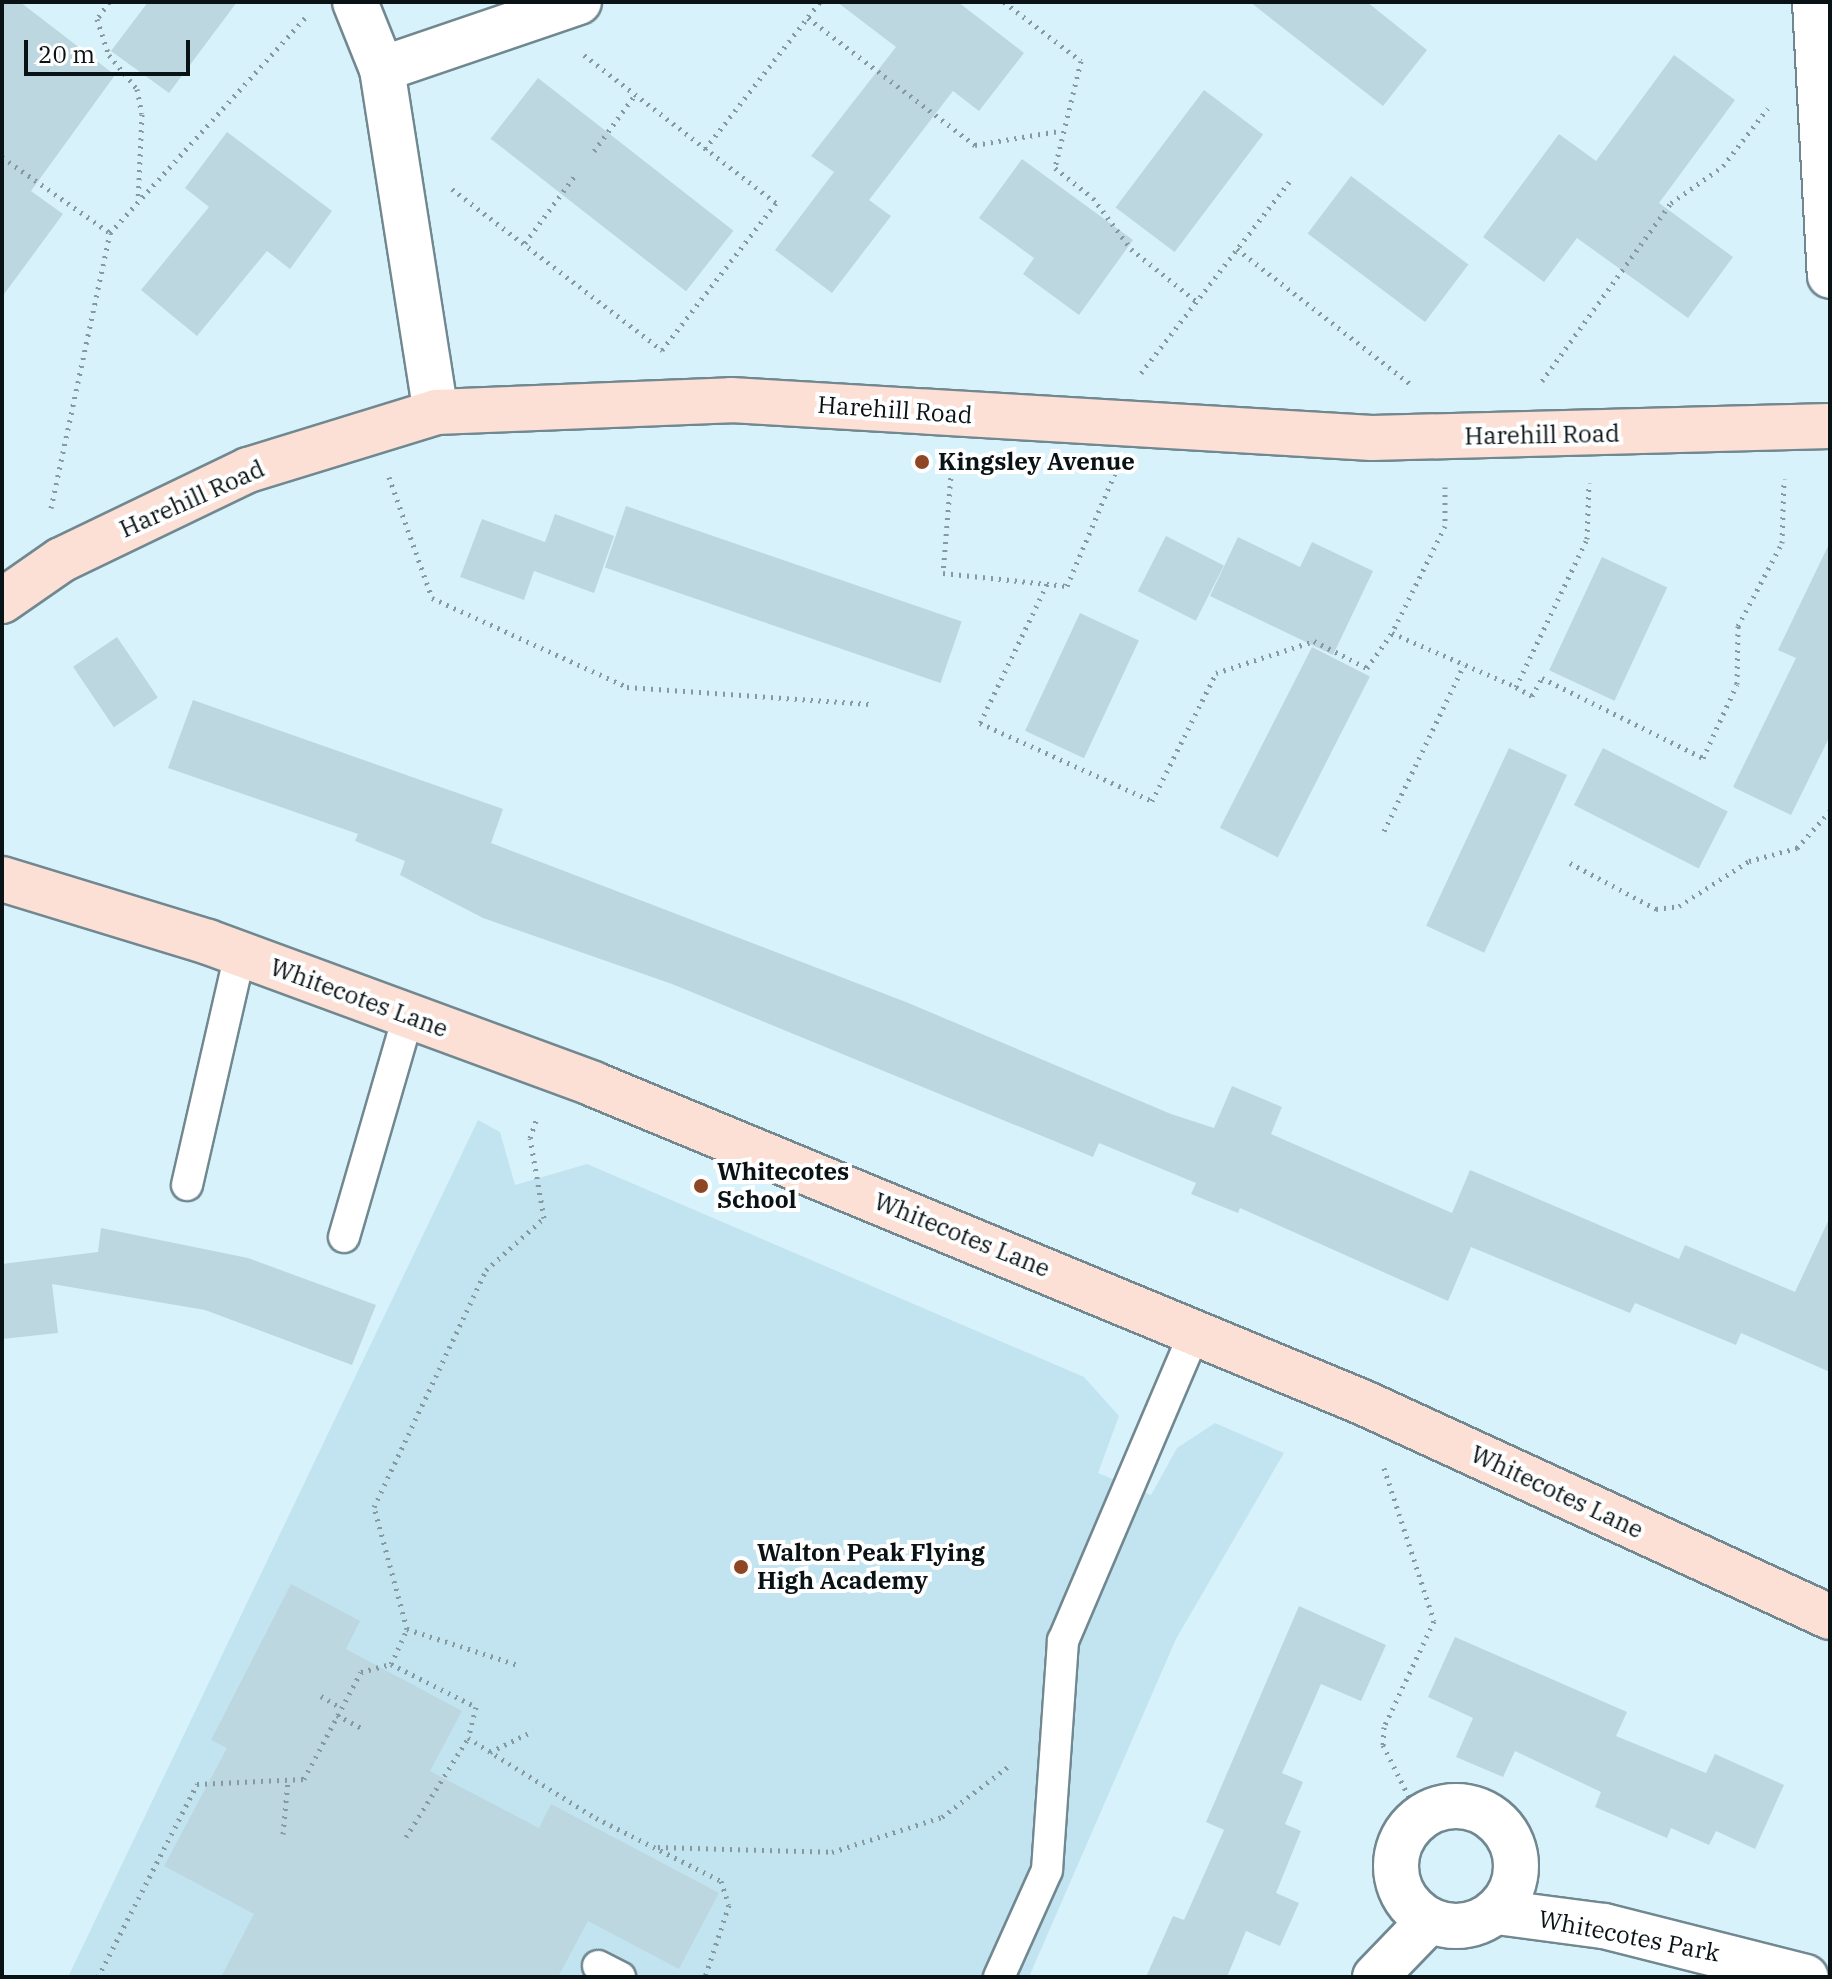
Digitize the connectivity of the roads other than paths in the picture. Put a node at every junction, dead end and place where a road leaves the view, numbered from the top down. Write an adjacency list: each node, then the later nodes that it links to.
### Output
1 (355, 2): 4 (street)
2 (579, 2): 4 (street)
3 (1815, 2): 5 (street)
4 (382, 69): 6 (street)
5 (1830, 276)
6 (436, 412): 7 (street, Harehill Road); 8 (street, Harehill Road)
7 (1830, 426)
8 (2, 601)
9 (11, 890): 10 (street, Whitecotes Lane)
10 (240, 954): 11 (street, Whitecotes Lane); 12 (lane)
11 (408, 1016): 13 (lane); 14 (street, Whitecotes Lane)
12 (187, 1185)
13 (344, 1237)
14 (1195, 1332): 15 (street, Whitecotes Lane); 18 (lane)
15 (1830, 1617)
16 (1497, 1912): 17 (street, Whitecotes Park); 17 (street, Whitecotes Park); 20 (street, Whitecotes Park)
17 (1429, 1921): 19 (street)
18 (999, 1977)
19 (1375, 1977)
20 (1806, 1977)

